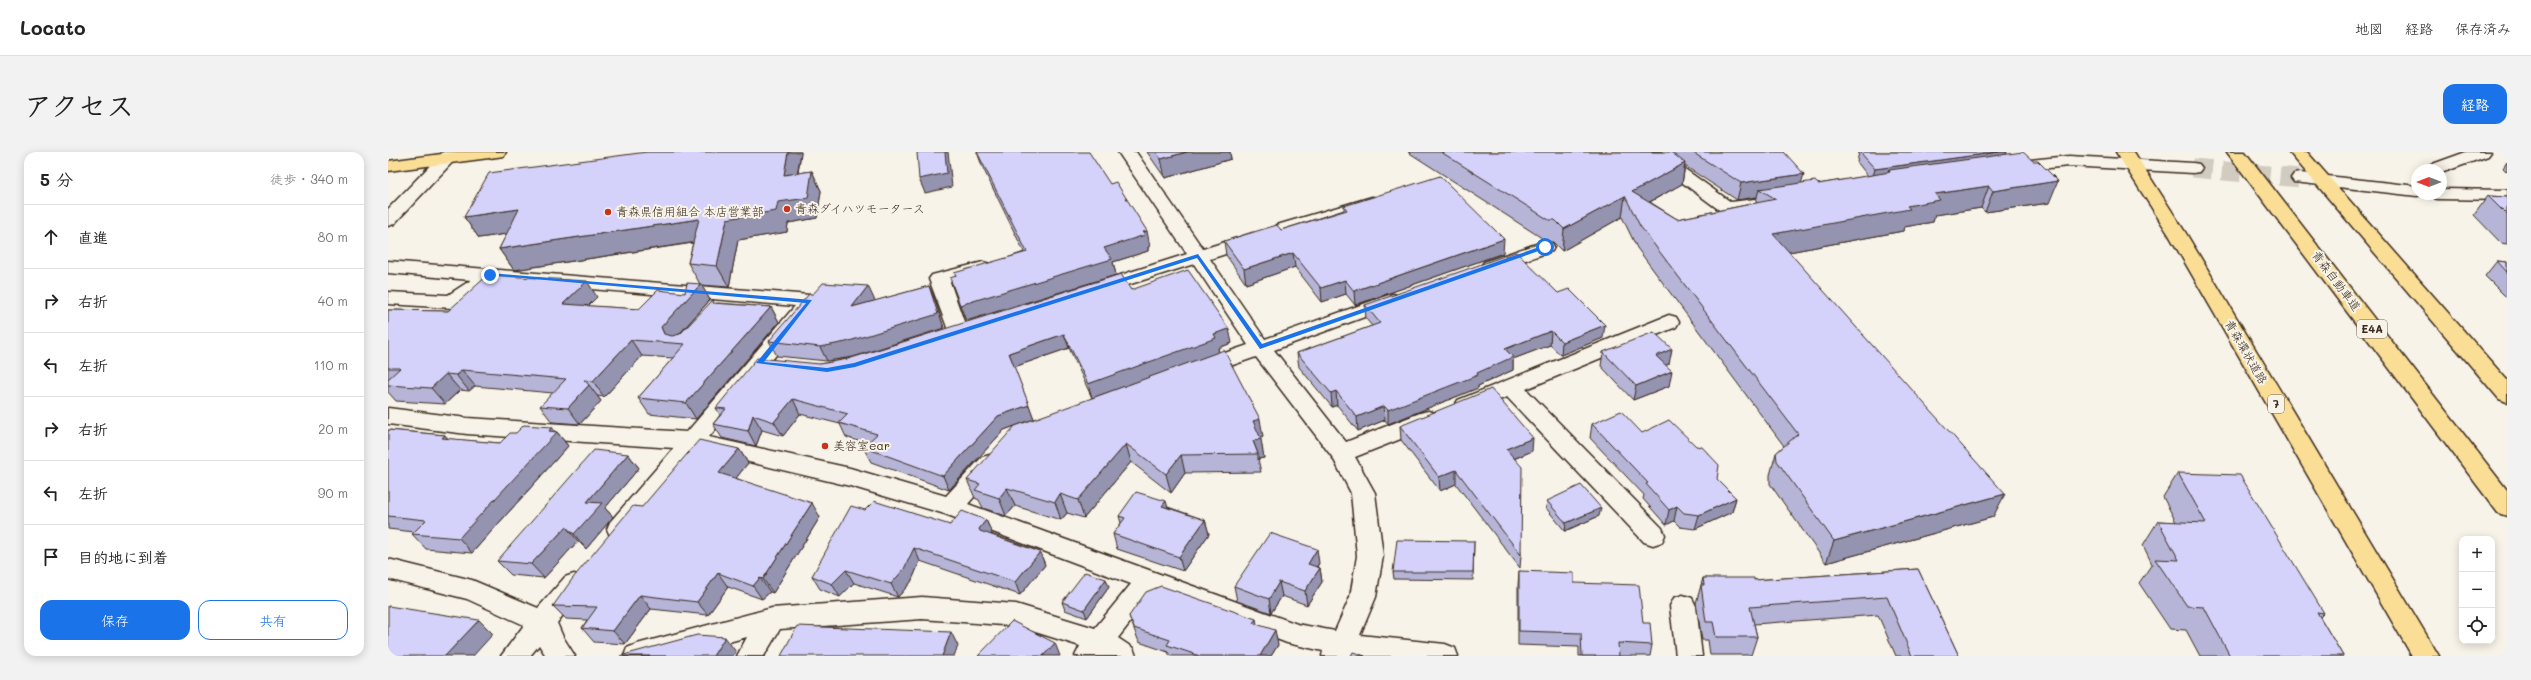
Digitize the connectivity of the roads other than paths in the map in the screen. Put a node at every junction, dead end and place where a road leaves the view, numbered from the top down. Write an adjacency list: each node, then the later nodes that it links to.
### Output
1 (497, 152): 7 (highway)
2 (1127, 152): 25 (street)
3 (1650, 152): 22 (street)
4 (2236, 152): 48 (highway, 青森自動車道 / E4A)
5 (2298, 152): 16 (highway)
6 (2482, 152): 10 (street)
7 (450, 155): 11 (highway); 23 (street)
8 (2064, 156): 9 (street); 13 (street)
9 (2129, 158): 12 (street); 64 (highway, 青森環状道路 / 7)
10 (2447, 165)
11 (388, 166)
12 (2193, 168)
13 (1993, 169)
14 (2300, 178): 16 (street)
15 (2411, 178): 17 (street)
16 (2323, 180): 17 (street); 42 (highway)
17 (2388, 186): 18 (street)
18 (2411, 190)
19 (2447, 194): 20 (street)
20 (2507, 196)
21 (1386, 197): 25 (street)
22 (1783, 200)
23 (388, 220)
24 (1545, 247): 28 (street)
25 (1198, 256): 32 (street); 37 (street)
26 (999, 264): 36 (street)
27 (388, 267): 29 (street)
28 (1470, 273)
29 (490, 275): 30 (street); 33 (street)
30 (729, 294): 34 (street); 38 (street)
31 (1410, 294): 37 (street)
32 (1078, 295)
33 (388, 298)
34 (713, 311)
35 (1669, 322): 41 (street)
36 (958, 333)
37 (1260, 347): 40 (street); 46 (street)
38 (759, 363): 39 (street); 44 (street)
39 (782, 366)
40 (1178, 377)
41 (1511, 387): 46 (street); 49 (street)
42 (2507, 394)
43 (388, 416): 44 (street)
44 (693, 441): 47 (street); 54 (street)
45 (1003, 448): 47 (street)
46 (1342, 453): 56 (street)
47 (951, 507): 51 (street)
48 (2507, 507)
49 (1653, 535)
50 (388, 569): 54 (street)
51 (1150, 579): 55 (street); 56 (street)
52 (1683, 606): 63 (street)
53 (772, 620): 55 (street); 59 (street); 60 (street)
54 (543, 622): 57 (street); 58 (street)
55 (1094, 649): 61 (street)
56 (1338, 650): 62 (street)
57 (514, 656)
58 (562, 656)
59 (637, 656)
60 (750, 656)
61 (1123, 656)
62 (1445, 656)
63 (1689, 656)
64 (2426, 656)

